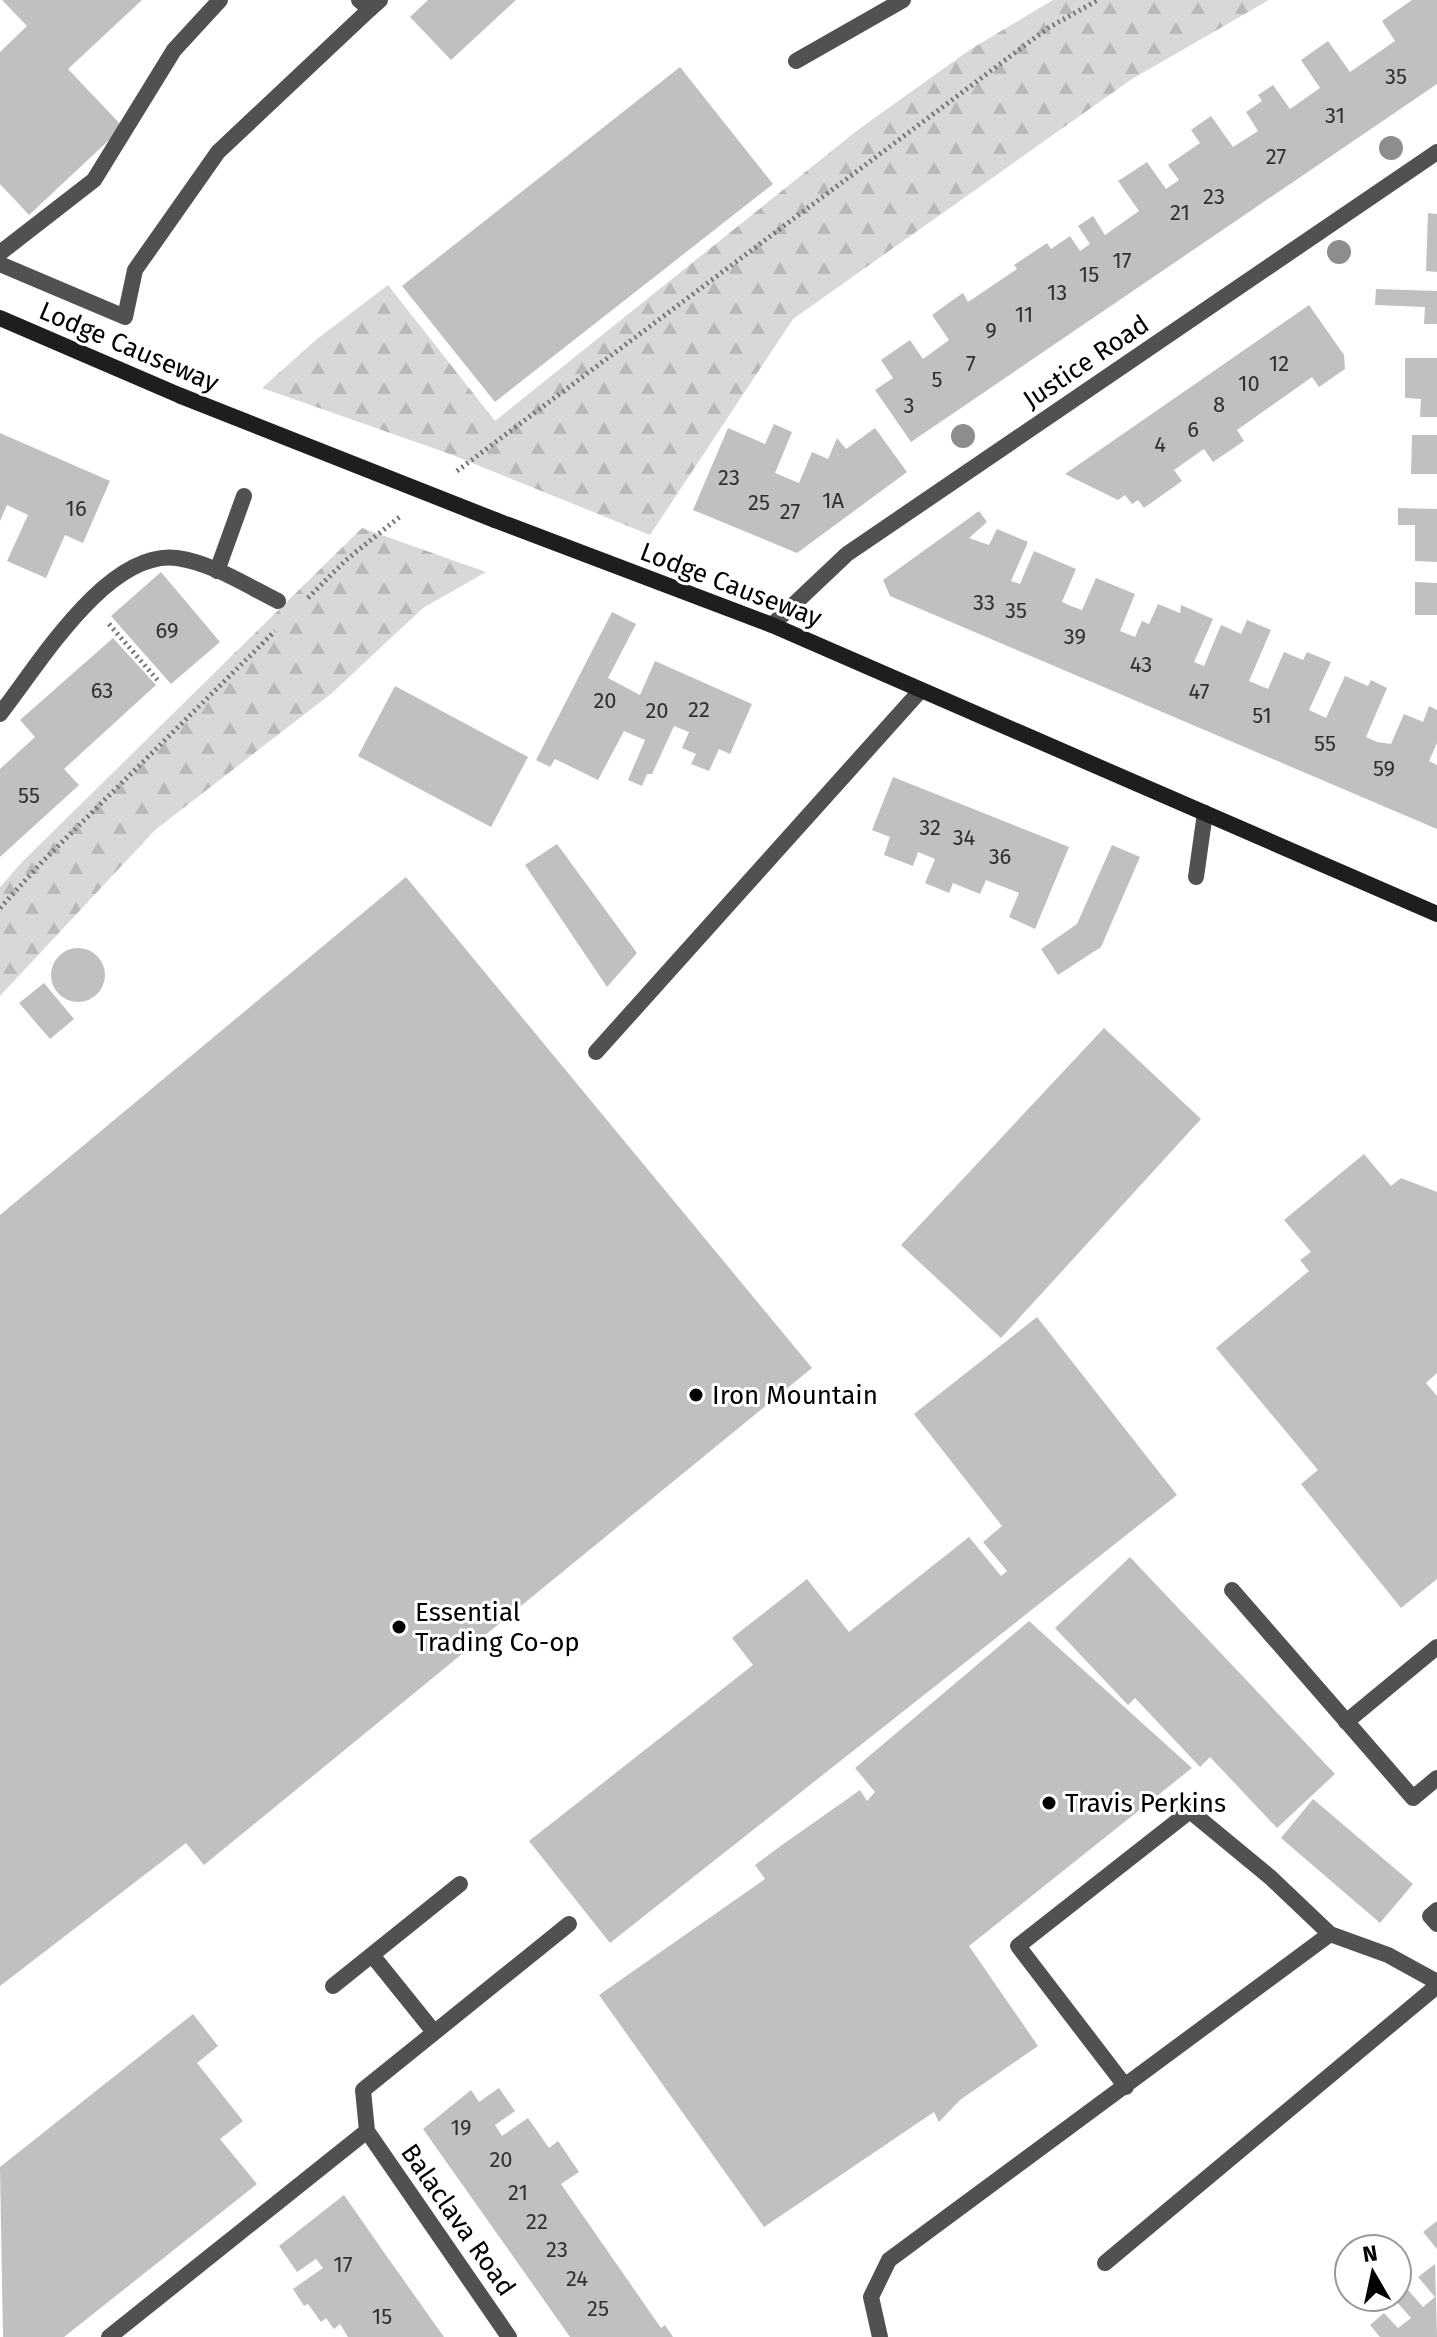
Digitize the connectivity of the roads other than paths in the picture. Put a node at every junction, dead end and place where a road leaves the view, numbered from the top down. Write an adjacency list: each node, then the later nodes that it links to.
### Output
1 (220, 0): 6 (street)
2 (903, 0): 4 (street)
3 (370, 3): 7 (street)
4 (796, 61)
5 (1437, 152): 12 (street, Justice Road)
6 (0, 253)
7 (0, 264)
8 (0, 318): 12 (main road, Lodge Causeway, bridge)
9 (244, 496): 10 (street)
10 (217, 571): 11 (street); 14 (street)
11 (278, 601)
12 (772, 625): 13 (main road, Lodge Causeway)
13 (921, 690): 15 (main road, Lodge Causeway); 18 (street)
14 (0, 714)
15 (1205, 813): 16 (street); 17 (main road, Lodge Causeway)
16 (1196, 877)
17 (1437, 914)
18 (596, 1052)
19 (1232, 1590): 21 (street)
20 (1437, 1647): 21 (street)
21 (1346, 1722): 22 (street)
22 (1437, 1778)
23 (460, 1884): 28 (street)
24 (1437, 1910): 26 (street)
25 (569, 1924): 31 (street)
26 (1437, 1924)
27 (1330, 1934): 29 (street); 32 (street); 32 (street)
28 (372, 1955): 30 (street); 31 (street)
29 (1437, 1984): 34 (street)
30 (333, 1986)
31 (434, 2032): 33 (street)
32 (1126, 2087): 37 (street)
33 (367, 2131): 35 (street); 36 (street, Balaclava Road)
34 (1105, 2263)
35 (109, 2337)
36 (509, 2337)
37 (880, 2337)

